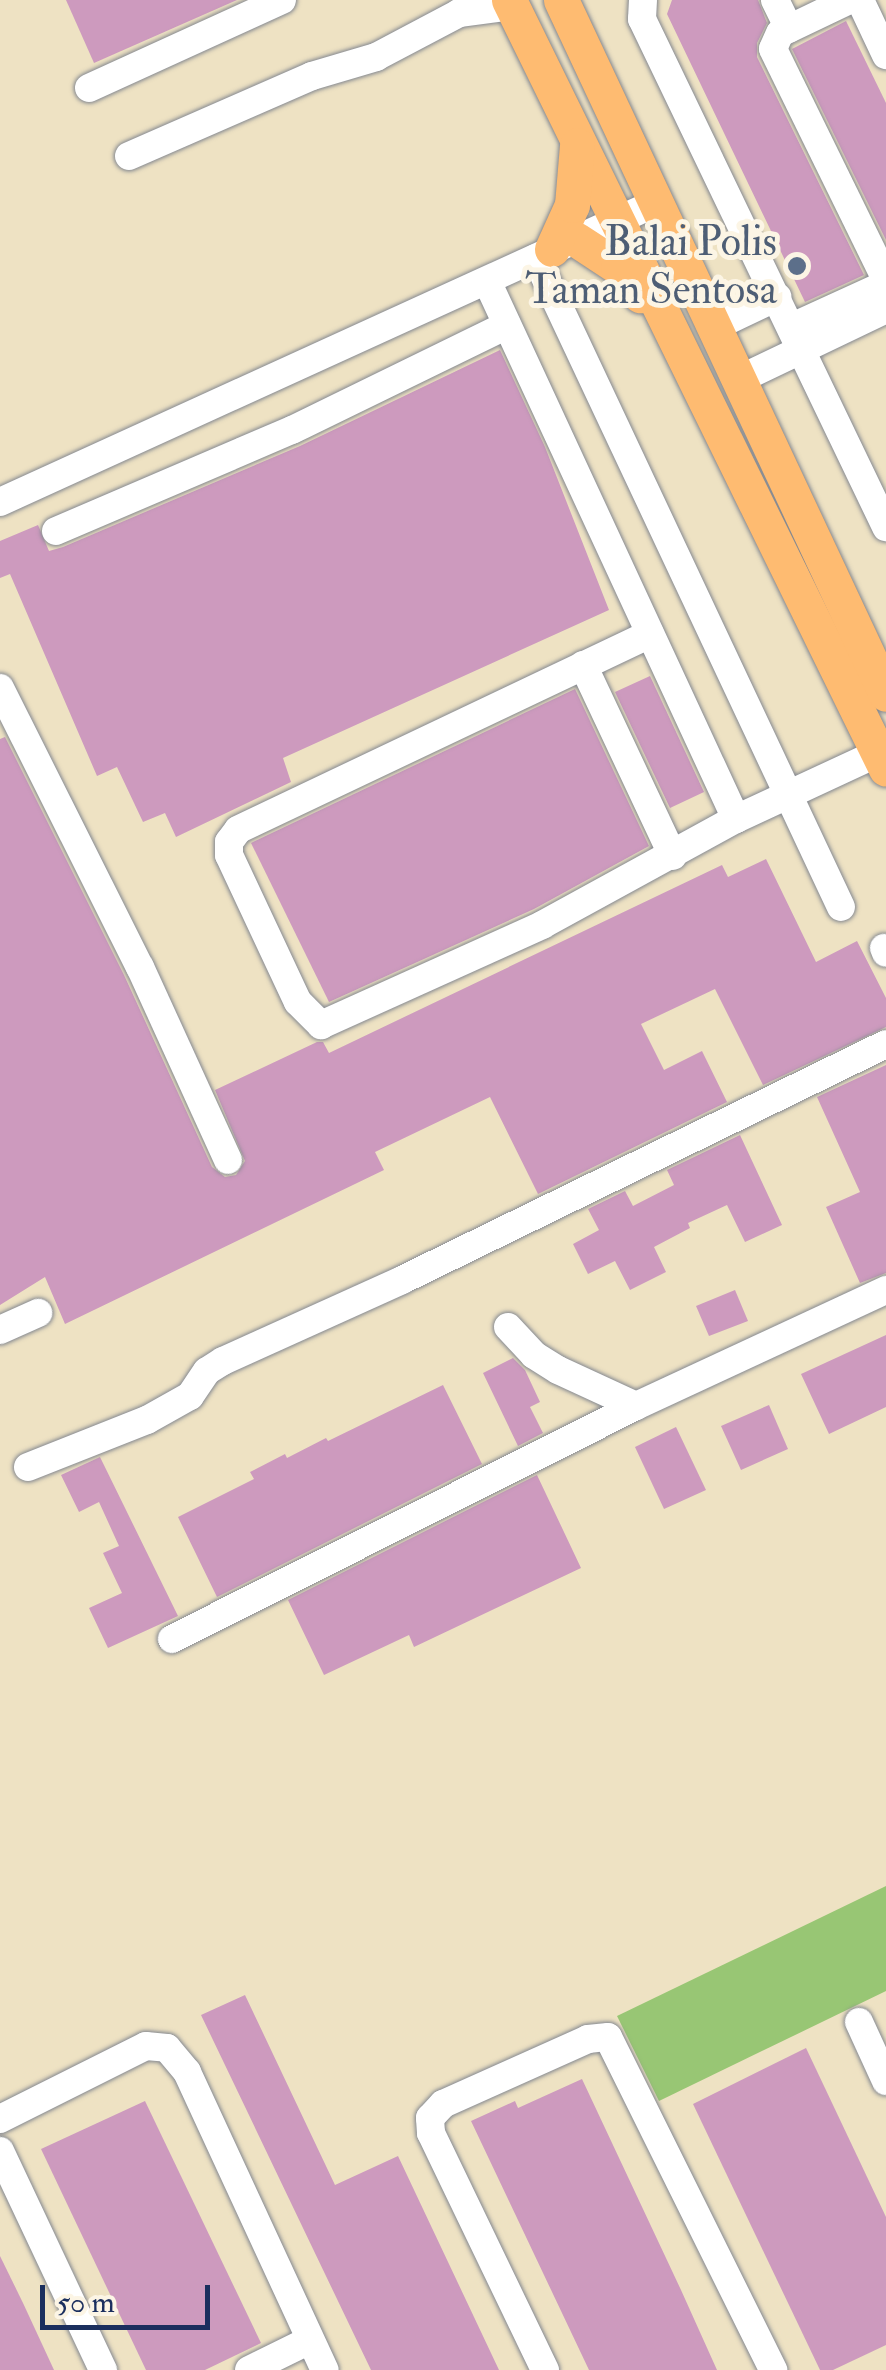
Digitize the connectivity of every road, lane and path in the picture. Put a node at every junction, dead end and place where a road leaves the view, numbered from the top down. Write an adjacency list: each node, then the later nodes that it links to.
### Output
1 (282, 0): 10 (street)
2 (643, 0): 18 (street)
3 (775, 0): 8 (street)
4 (849, 0): 8 (street)
5 (860, 0): 9 (street)
6 (510, 3): 11 (main road); 12 (street)
7 (567, 5): 13 (main road)
8 (788, 28): 17 (street)
9 (886, 55)
10 (90, 88)
11 (578, 142): 14 (main road); 15 (main road)
12 (129, 156)
13 (658, 202): 14 (street); 21 (main road)
14 (615, 221): 15 (street); 23 (main road)
15 (555, 249): 16 (street); 23 (main road); 33 (street)
16 (487, 281): 20 (street); 25 (street)
17 (886, 282): 22 (street)
18 (777, 297): 21 (street); 22 (street)
19 (881, 311): 22 (street)
20 (507, 325): 27 (street); 28 (street)
21 (716, 326): 24 (main road)
22 (797, 338): 24 (street); 26 (street)
23 (678, 343): 32 (main road)
24 (740, 379): 31 (main road)
25 (0, 502)
26 (886, 527)
27 (56, 530)
28 (650, 634): 29 (street); 34 (street)
29 (584, 665): 35 (street); 35 (street)
30 (0, 688): 38 (street)
31 (886, 694)
32 (882, 761): 33 (street)
33 (790, 794): 34 (street); 36 (street)
34 (736, 818): 35 (street)
35 (672, 856)
36 (841, 907)
37 (886, 1044): 44 (street)
38 (228, 1160)
39 (886, 1290): 43 (street)
40 (38, 1313): 42 (street)
41 (508, 1327): 43 (street)
42 (0, 1330)
43 (636, 1406): 45 (street)
44 (28, 1466)
45 (172, 1639)
46 (859, 2022): 47 (street)
47 (886, 2081)
48 (0, 2120): 50 (street)
49 (0, 2152): 51 (street)
50 (310, 2340): 52 (street); 53 (street)
51 (103, 2370)
52 (250, 2370)
53 (325, 2370)
54 (544, 2370): 55 (street)
55 (774, 2370)

